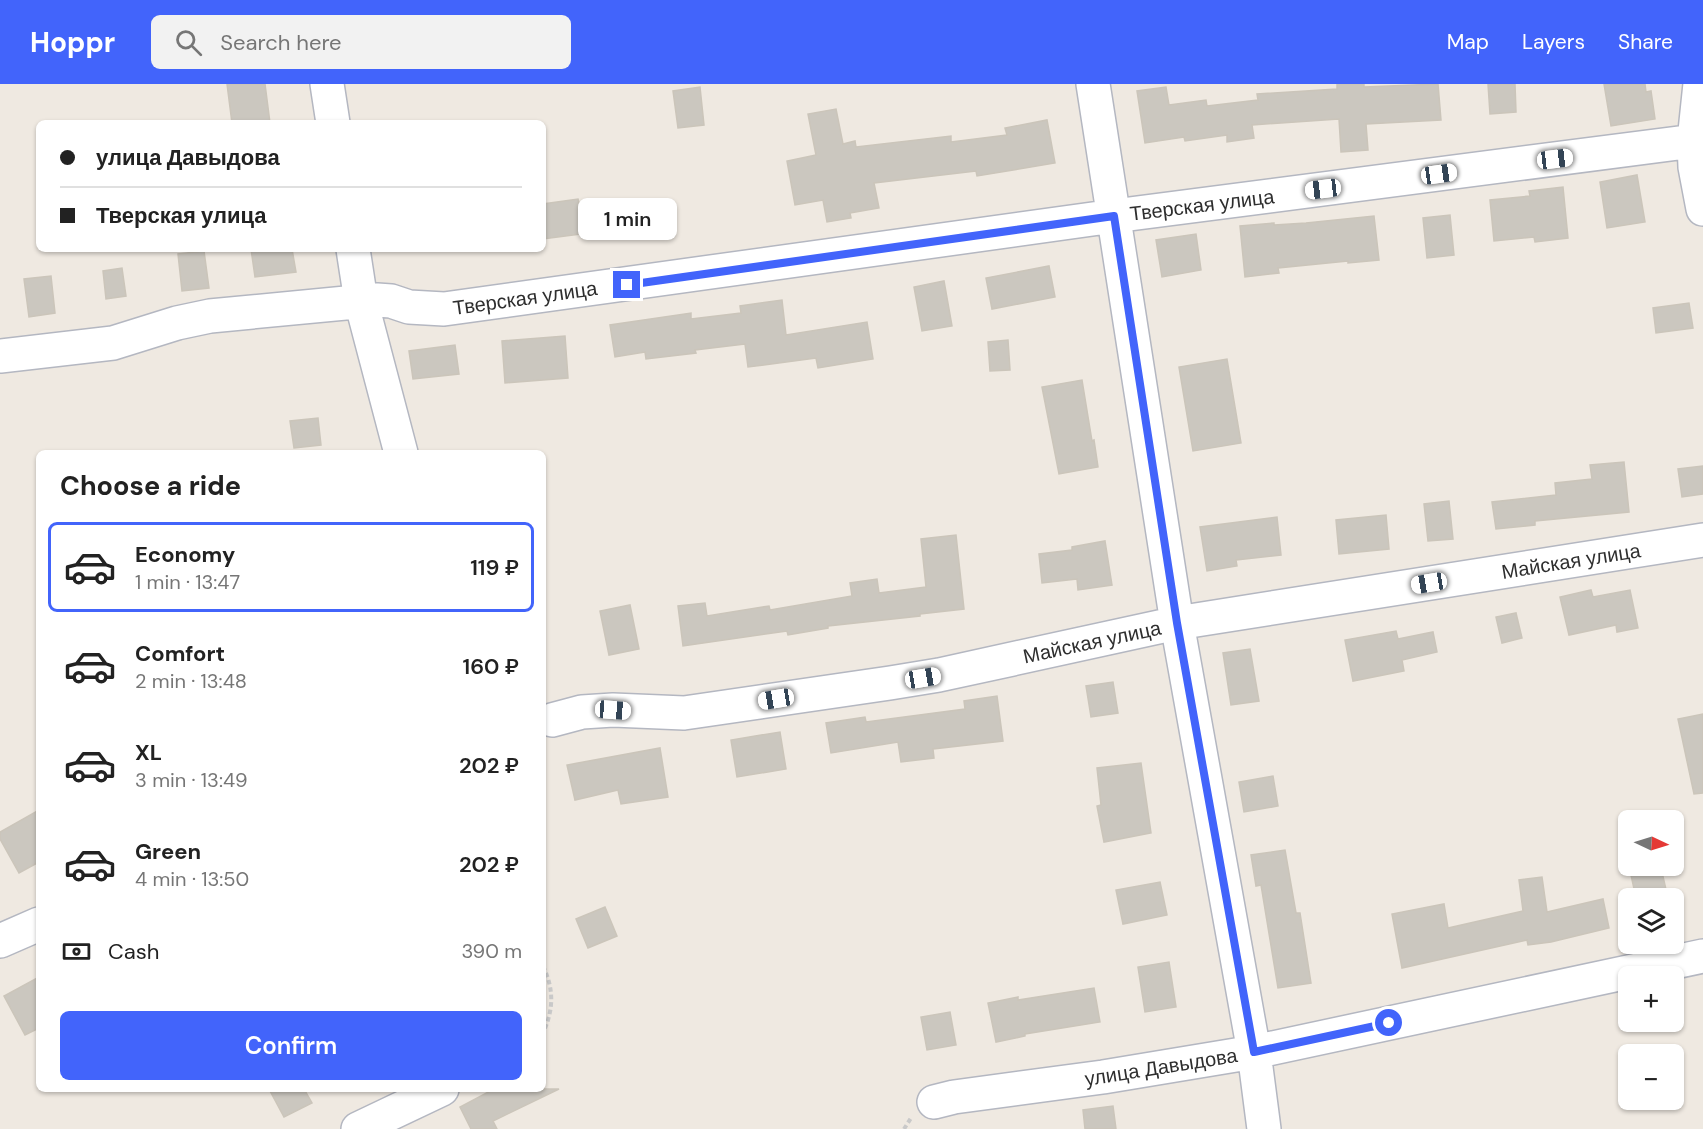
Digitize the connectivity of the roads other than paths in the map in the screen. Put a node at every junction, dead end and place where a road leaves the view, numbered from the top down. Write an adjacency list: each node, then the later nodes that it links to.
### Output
1 (327, 84): 4 (street)
2 (1093, 84): 7 (street)
3 (1700, 84): 5 (street)
4 (333, 120)
5 (1694, 141): 6 (street); 7 (street, Тверская улица)
6 (1703, 209)
7 (1114, 216): 9 (street, Тверская улица); 13 (street)
8 (353, 252): 9 (street)
9 (361, 301): 10 (street, Тверская улица); 11 (street)
10 (0, 356)
11 (400, 450)
12 (1703, 540): 13 (street, Майская улица)
13 (1177, 623): 14 (street, Майская улица); 18 (street)
14 (552, 720)
15 (36, 925): 16 (street)
16 (0, 941)
17 (1703, 956): 18 (street, улица Давыдова)
18 (1254, 1052): 20 (street, улица Давыдова); 22 (street)
19 (436, 1092): 21 (street)
20 (934, 1102)
21 (358, 1129)
22 (1264, 1129)

